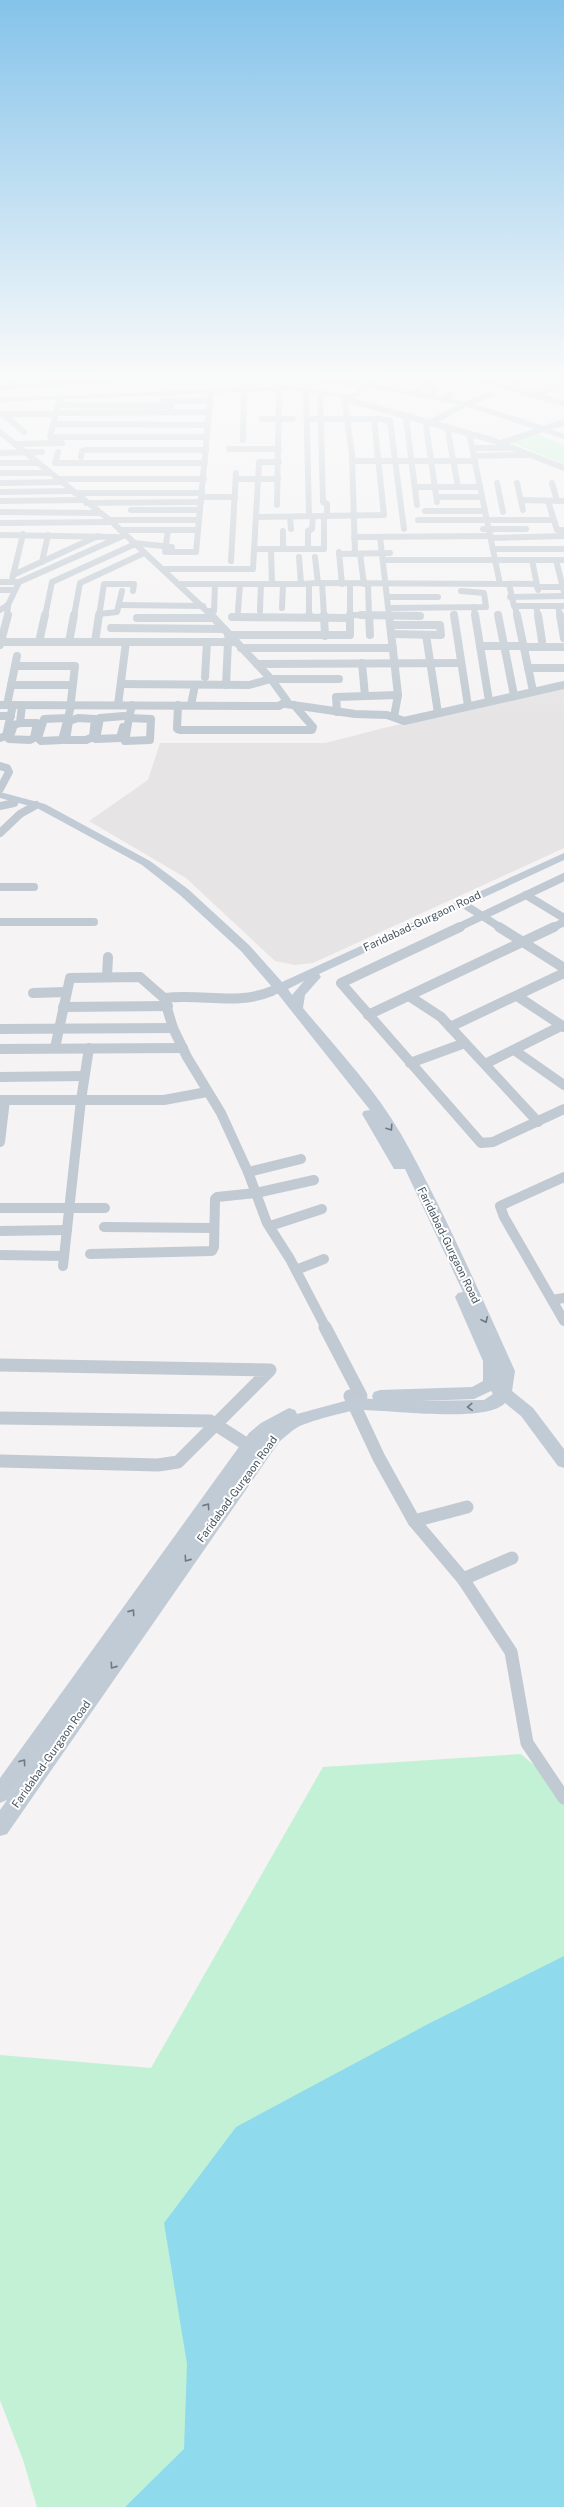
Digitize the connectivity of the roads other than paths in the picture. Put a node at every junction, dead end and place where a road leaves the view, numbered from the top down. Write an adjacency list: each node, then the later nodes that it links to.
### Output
1 (202, 491): 18 (street)
2 (235, 491): 19 (street)
3 (258, 491): 41 (street)
4 (278, 491): 27 (street)
5 (310, 491): 38 (street)
6 (323, 491): 39 (street)
7 (353, 491): 40 (street)
8 (382, 491): 40 (street)
9 (399, 491): 50 (street)
10 (416, 491): 28 (street)
11 (436, 491): 20 (street)
12 (481, 491): 20 (street)
13 (499, 491): 37 (street)
14 (519, 491): 21 (street)
15 (554, 491): 25 (street)
16 (0, 492): 17 (street)
17 (74, 492): 18 (street); 24 (street)
18 (202, 497): 19 (street); 24 (street); 31 (street)
19 (235, 497): 85 (street)
20 (482, 497): 35 (street)
21 (521, 500): 22 (street); 32 (street)
22 (548, 500): 25 (street); 46 (street)
23 (0, 501): 24 (street)
24 (85, 501): 33 (street)
25 (557, 501): 26 (street)
26 (564, 501)
27 (277, 505)
28 (417, 505)
29 (113, 509): 33 (street)
30 (131, 510): 31 (street)
31 (200, 510): 43 (street)
32 (523, 510)
33 (97, 511): 36 (street); 47 (street)
34 (425, 511): 35 (street)
35 (485, 511): 45 (street)
36 (0, 512)
37 (503, 512)
38 (311, 516): 39 (street); 42 (street); 73 (street)
39 (325, 516): 40 (street); 73 (street)
40 (353, 516): 64 (street)
41 (257, 517): 42 (street); 70 (street)
42 (290, 517): 49 (street)
43 (199, 520): 47 (street); 55 (street)
44 (418, 520): 45 (street)
45 (487, 520): 46 (street); 52 (street)
46 (553, 520): 56 (street)
47 (110, 521): 48 (street); 59 (street)
48 (0, 523)
49 (291, 529)
50 (404, 529)
51 (420, 529): 52 (street)
52 (490, 529): 53 (street); 67 (street)
53 (526, 529)
54 (168, 530): 55 (street); 59 (street); 69 (street)
55 (198, 530): 69 (street)
56 (564, 530)
57 (282, 531): 72 (street)
58 (23, 534): 60 (street); 61 (street); 92 (street)
59 (121, 534): 63 (street); 68 (street); 94 (street)
60 (0, 535)
61 (48, 535): 62 (street); 86 (street)
62 (72, 535): 63 (street); 75 (street)
63 (100, 536): 75 (street)
64 (354, 536): 66 (street); 77 (street)
65 (564, 536): 67 (street)
66 (380, 537): 67 (street); 81 (street)
67 (491, 537): 78 (street)
68 (134, 544): 69 (street); 76 (street); 170 (street)
69 (166, 546)
70 (255, 549): 71 (street); 89 (street)
71 (271, 549): 72 (street); 100 (street)
72 (283, 549): 73 (street)
73 (308, 549)
74 (564, 549): 78 (street)
75 (69, 550): 86 (street)
76 (144, 553): 87 (street); 90 (street)
77 (358, 554): 81 (street); 104 (street); 106 (street)
78 (494, 554): 81 (street); 82 (street); 107 (street)
79 (299, 557): 102 (street)
80 (315, 557): 95 (street)
81 (383, 557): 109 (street)
82 (532, 560): 83 (street); 111 (street)
83 (556, 560): 84 (street); 112 (street)
84 (564, 560)
85 (231, 561)
86 (42, 562): 92 (street)
87 (154, 562): 88 (street); 89 (street)
88 (213, 562)
89 (162, 569): 96 (street)
90 (104, 572): 118 (street); 171 (street)
91 (0, 576): 92 (street)
92 (12, 578): 93 (street); 94 (street)
93 (0, 582)
94 (19, 582): 114 (street)
95 (320, 583): 103 (street); 104 (street); 154 (street)
96 (178, 584): 97 (street); 137 (street)
97 (215, 584): 98 (street); 137 (street)
98 (240, 584): 99 (street); 139 (street)
99 (261, 584): 100 (street); 140 (street)
100 (272, 584): 101 (street)
101 (283, 584): 102 (street); 135 (street)
102 (301, 584): 103 (street)
103 (309, 584): 150 (street)
104 (342, 584): 105 (street)
105 (350, 584): 106 (street); 151 (street)
106 (366, 584): 109 (street); 144 (street)
107 (500, 584): 108 (street); 110 (street)
108 (509, 584): 111 (street); 123 (street)
109 (386, 586): 110 (street); 121 (street)
110 (437, 586): 122 (street)
111 (537, 586): 112 (street); 119 (street)
112 (564, 589)
113 (0, 590): 114 (street)
114 (15, 590): 127 (street)
115 (103, 591): 116 (street); 118 (street); 141 (street)
116 (122, 591): 118 (street); 128 (street)
117 (461, 591): 126 (street)
118 (136, 595): 128 (street); 137 (street)
119 (539, 596): 120 (street); 123 (street); 130 (street)
120 (564, 596)
121 (388, 597): 122 (street); 136 (street)
122 (438, 597): 133 (street)
123 (510, 597): 129 (street)
124 (0, 600): 127 (street)
125 (464, 600): 126 (street)
126 (486, 601): 134 (street)
127 (9, 603): 138 (street); 175 (street)
128 (120, 605): 141 (street)
129 (515, 606): 130 (street); 178 (street)
130 (539, 606): 131 (street); 169 (street)
131 (561, 606): 167 (street)
132 (418, 607): 133 (street); 136 (street); 146 (street)
133 (439, 607): 134 (street)
134 (474, 607): 176 (street)
135 (282, 608)
136 (389, 608): 145 (street)
137 (205, 609): 153 (street)
138 (0, 610)
139 (238, 611)
140 (260, 611)
141 (99, 614): 172 (street)
142 (454, 614): 187 (street)
143 (498, 614): 177 (street)
144 (369, 615): 145 (street); 151 (street); 164 (street)
145 (390, 616): 146 (street); 155 (street)
146 (420, 616): 156 (street)
147 (268, 617): 148 (street); 158 (street); 163 (street)
148 (282, 617): 149 (street); 160 (street)
149 (297, 617): 150 (street); 159 (street)
150 (309, 617): 154 (street)
151 (349, 617): 154 (street); 166 (street)
152 (137, 618): 153 (street)
153 (213, 618): 168 (street)
154 (324, 618): 165 (street)
155 (390, 625): 156 (street); 161 (street)
156 (421, 625): 162 (street)
157 (111, 628): 168 (street)
158 (268, 628)
159 (296, 628)
160 (283, 629)
161 (392, 634): 162 (street); 181 (street)
162 (426, 634): 186 (street)
163 (248, 635): 165 (street); 168 (street)
164 (370, 635)
165 (325, 636): 166 (street)
166 (336, 636): 180 (street)
167 (564, 638)
168 (232, 639): 174 (street); 180 (street); 184 (street); 198 (street)
169 (542, 641)
170 (39, 642): 171 (street); 175 (street)
171 (69, 642): 172 (street)
172 (95, 642): 173 (street)
173 (126, 642): 174 (street); 194 (street)
174 (207, 642): 191 (street)
175 (0, 643)
176 (480, 646): 177 (street); 204 (street)
177 (504, 646): 178 (street); 202 (street)
178 (524, 646): 179 (street); 189 (street)
179 (564, 647)
180 (338, 648): 181 (street)
181 (393, 648): 183 (street)
182 (17, 656): 188 (street)
183 (394, 660): 184 (street); 185 (street); 186 (street); 201 (street)
184 (254, 661): 185 (street); 192 (street)
185 (362, 663): 203 (street)
186 (430, 663): 187 (street); 216 (street)
187 (460, 663): 214 (street)
188 (15, 666): 195 (street); 196 (street)
189 (528, 668): 190 (street); 200 (street)
190 (564, 668)
191 (205, 677)
192 (271, 679): 193 (street); 198 (street); 205 (street)
193 (339, 679)
194 (121, 684): 197 (street); 210 (street)
195 (11, 685): 196 (street); 206 (street)
196 (72, 685): 208 (street)
197 (195, 685): 198 (street); 212 (street)
198 (226, 685)
199 (564, 685): 200 (street)
200 (533, 691): 202 (street)
201 (398, 695): 203 (street); 220 (street)
202 (514, 695): 204 (street)
203 (365, 696): 215 (street)
204 (489, 701): 214 (street)
205 (286, 704): 212 (street); 213 (street)
206 (7, 705): 207 (street); 218 (street)
207 (22, 705): 208 (street); 223 (street)
208 (69, 705): 209 (street); 221 (street)
209 (78, 705): 210 (street); 222 (street)
210 (126, 705): 211 (street); 219 (street)
211 (178, 705): 212 (street); 213 (street)
212 (191, 705)
213 (294, 705): 215 (street)
214 (468, 706): 216 (street)
215 (336, 712): 220 (street)
216 (438, 713): 220 (street)
217 (0, 716): 218 (street)
218 (11, 716): 224 (street)
219 (127, 717)
220 (394, 717)
221 (67, 718)
222 (78, 718)
223 (20, 723)
224 (0, 738)
225 (0, 766): 226 (street)
226 (0, 789)
227 (0, 795): 231 (main road)
228 (0, 800): 229 (main road)
229 (14, 803): 230 (street); 231 (main road)
230 (0, 806)
231 (32, 806): 232 (street); 247 (main road); 252 (main road)
232 (0, 833)
233 (564, 856): 239 (main road, Faridabad-Gurgaon Road)
234 (564, 860): 239 (main road, Faridabad-Gurgaon Road)
235 (564, 877): 238 (street)
236 (0, 887): 237 (street)
237 (34, 887)
238 (526, 894): 240 (street); 241 (street)
239 (464, 904): 240 (street); 251 (main road, Faridabad-Gurgaon Road)
240 (482, 915): 245 (street); 260 (street)
241 (564, 918)
242 (0, 922): 243 (street)
243 (94, 922)
244 (564, 922): 245 (street)
245 (523, 942): 248 (street); 255 (street)
246 (108, 957): 250 (street)
247 (264, 968): 251 (main road); 252 (main road)
248 (564, 968)
249 (564, 973): 256 (street)
250 (107, 976): 253 (street); 257 (street)
251 (311, 976): 252 (main road, Faridabad-Gurgaon Road); 259 (main road)
252 (278, 991): 257 (street); 259 (main road, Faridabad-Gurgaon Road); 305 (main road, Faridabad-Gurgaon Road)
253 (66, 992): 254 (street); 258 (street)
254 (33, 993)
255 (409, 996): 260 (street); 261 (street)
256 (517, 996): 261 (street); 262 (street)
257 (166, 1002): 258 (street); 263 (street)
258 (63, 1007): 265 (street)
259 (297, 1007): 305 (main road, Faridabad-Gurgaon Road, one-way to 305)
260 (368, 1015): 272 (street)
261 (450, 1027): 266 (street)
262 (563, 1027): 271 (street)
263 (173, 1028): 265 (street); 269 (street)
264 (0, 1029): 265 (street)
265 (59, 1029): 267 (street)
266 (465, 1043): 272 (street); 273 (street)
267 (55, 1048): 268 (street); 270 (street)
268 (89, 1048): 269 (street); 274 (street)
269 (183, 1048): 277 (street)
270 (0, 1049)
271 (514, 1050): 273 (street); 276 (street)
272 (410, 1063): 281 (street)
273 (485, 1064): 281 (street)
274 (84, 1076): 275 (street); 279 (street)
275 (0, 1077)
276 (564, 1086)
277 (207, 1092): 279 (street); 284 (street)
278 (2, 1100): 279 (street); 282 (street)
279 (81, 1100): 289 (street)
280 (564, 1109): 281 (street)
281 (538, 1122)
282 (0, 1142)
283 (301, 1159): 284 (street)
284 (248, 1172): 287 (street)
285 (314, 1180): 287 (street)
286 (562, 1183): 302 (street)
287 (256, 1194): 292 (street); 294 (street)
288 (0, 1208): 289 (street)
289 (69, 1208): 290 (street); 295 (street)
290 (105, 1208)
291 (322, 1209): 292 (street)
292 (270, 1226): 300 (street)
293 (104, 1227): 294 (street)
294 (214, 1228): 297 (street)
295 (67, 1230): 296 (street); 298 (street)
296 (0, 1231)
297 (90, 1254)
298 (0, 1255)
299 (324, 1259): 300 (street)
300 (296, 1270): 306 (street)
301 (564, 1298): 302 (street)
302 (552, 1300): 303 (street)
303 (564, 1321)
304 (0, 1365): 308 (street)
305 (498, 1388): 306 (main road, Faridabad-Gurgaon Road); 311 (main road)
306 (356, 1399): 309 (main road, Faridabad-Gurgaon Road); 313 (street); 318 (main road, Faridabad-Gurgaon Road, one-way to 318)
307 (0, 1418): 308 (street)
308 (215, 1424): 309 (street); 310 (street)
309 (249, 1446): 316 (main road, Faridabad-Gurgaon Road, one-way to 309)
310 (0, 1461)
311 (564, 1461)
312 (467, 1507): 313 (street)
313 (414, 1521): 315 (street)
314 (512, 1558): 315 (street)
315 (463, 1580): 317 (street)
316 (0, 1794)
317 (564, 1798)
318 (0, 1827)

